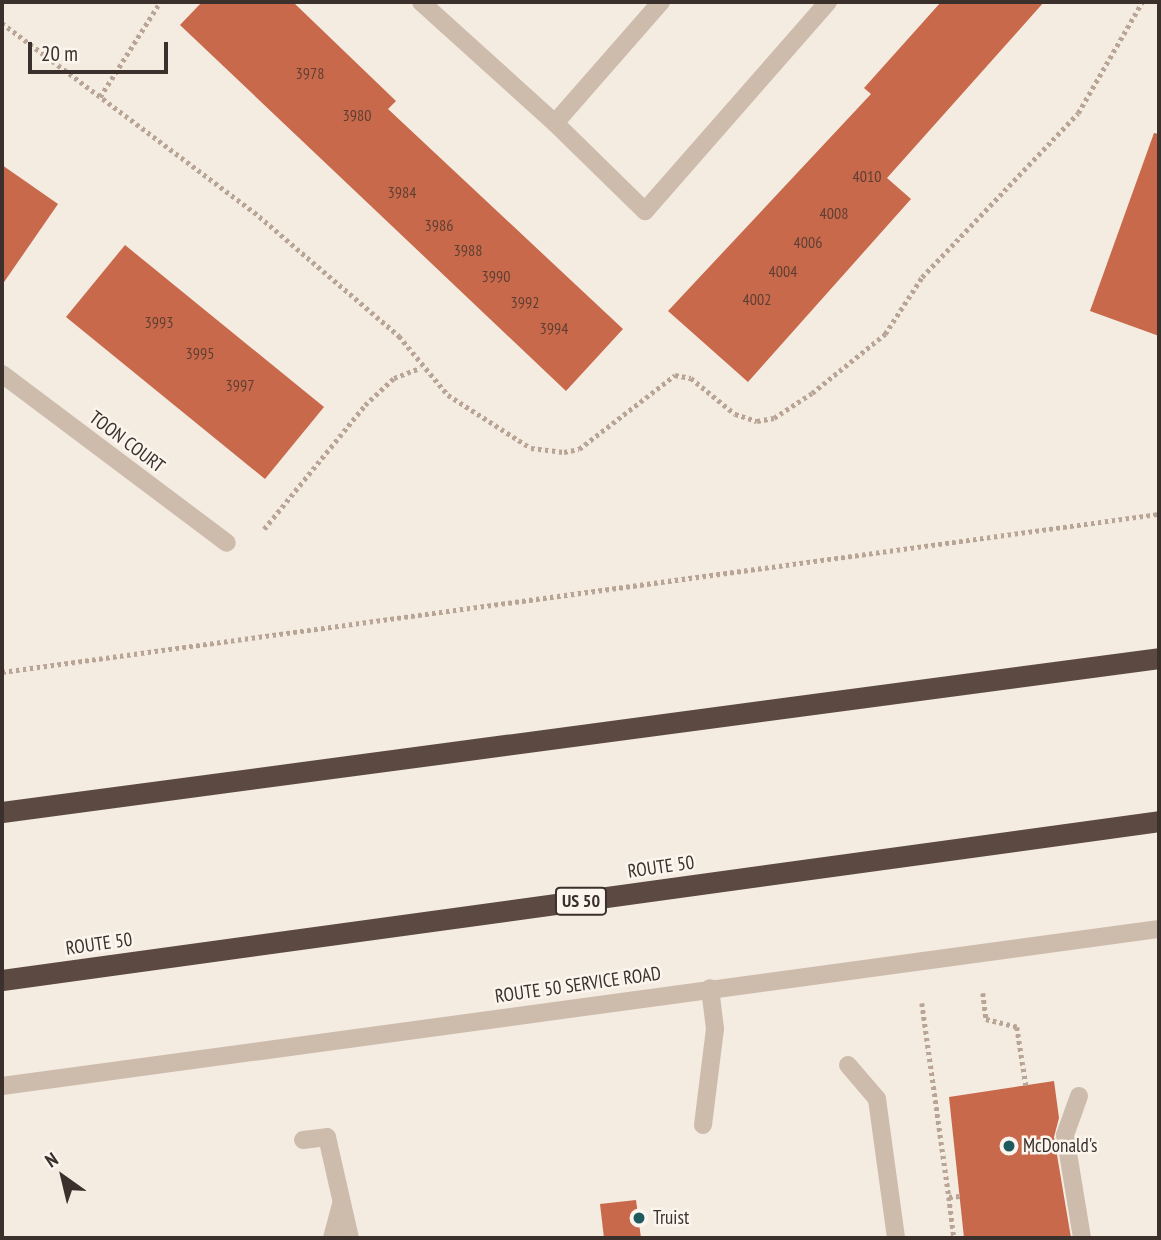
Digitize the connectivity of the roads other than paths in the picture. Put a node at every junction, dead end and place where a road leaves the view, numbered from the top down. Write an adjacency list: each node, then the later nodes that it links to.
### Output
1 (421, 2): 4 (street)
2 (661, 2): 4 (street)
3 (828, 2): 4 (street)
4 (555, 123)
5 (2, 373): 6 (street, TOON COURT)
6 (227, 543)
7 (1159, 658): 8 (highway)
8 (2, 812)
9 (1159, 821): 11 (highway, ROUTE 50 / US 50)
10 (1159, 929): 12 (street, ROUTE 50 SERVICE ROAD)
11 (2, 980)
12 (710, 988): 14 (street, ROUTE 50 SERVICE ROAD); 16 (street)
13 (848, 1065): 21 (street)
14 (2, 1086)
15 (1079, 1096): 22 (street)
16 (703, 1125)
17 (303, 1140): 18 (street)
18 (342, 1186): 19 (street); 20 (street)
19 (332, 1238)
20 (350, 1238)
21 (896, 1238)
22 (1082, 1238)

